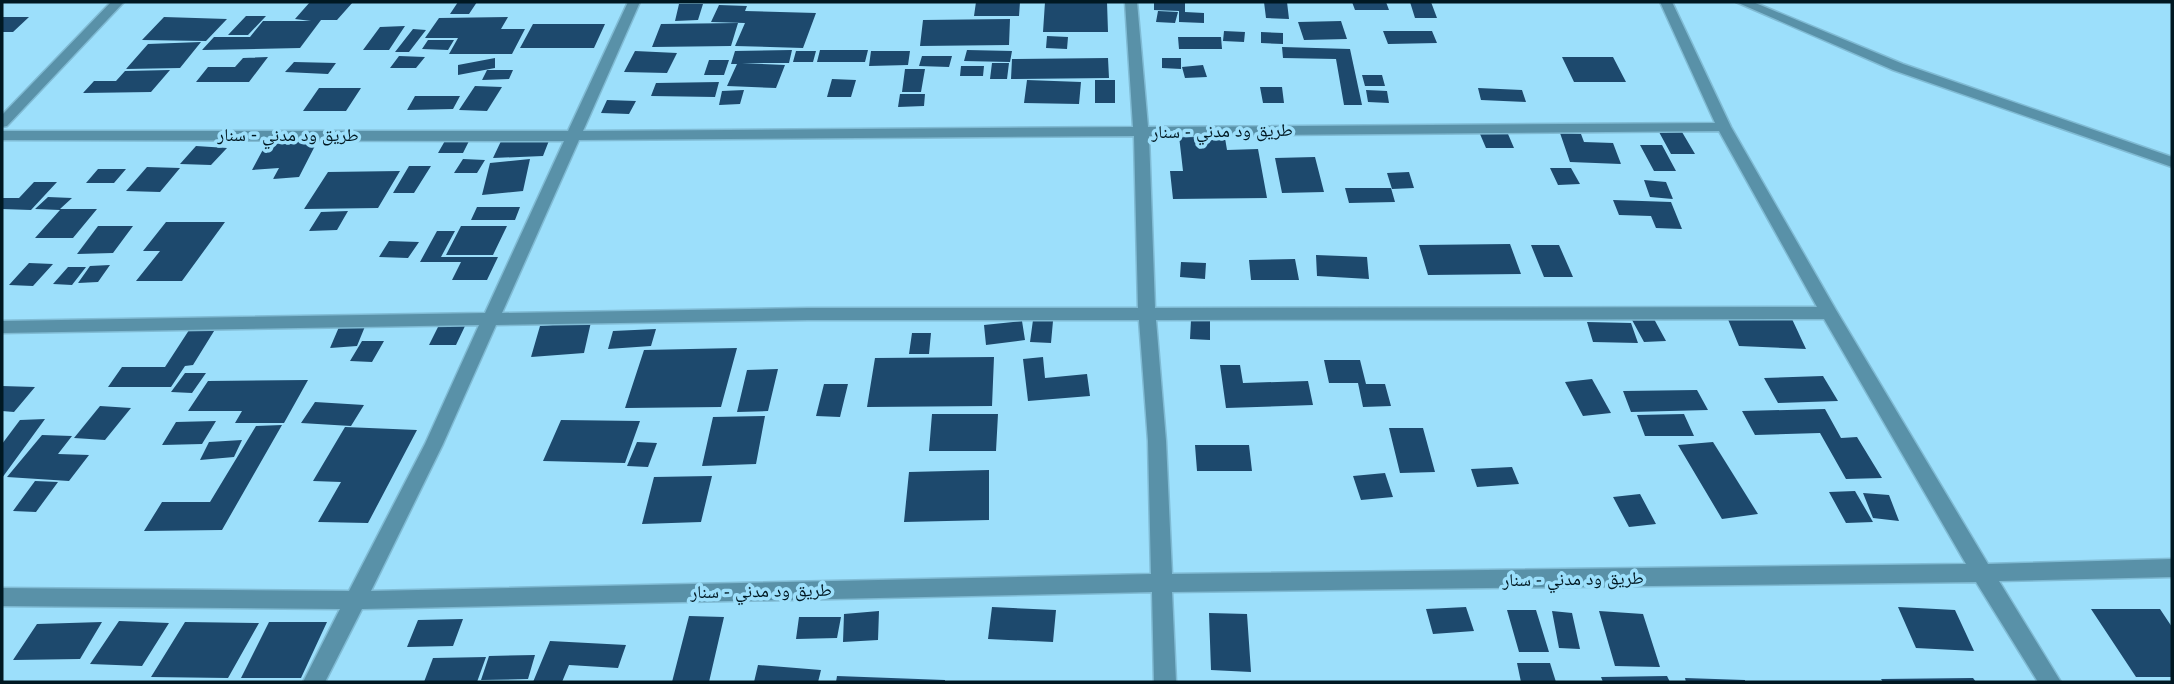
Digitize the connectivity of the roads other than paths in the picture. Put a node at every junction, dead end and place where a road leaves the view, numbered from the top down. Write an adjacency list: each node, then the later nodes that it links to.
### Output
1 (118, 2): 6 (street)
2 (635, 2): 10 (street)
3 (1131, 2): 8 (street, طريق ود مدني - سنار)
4 (1666, 2): 7 (street)
5 (1742, 2): 11 (street)
6 (2, 123)
7 (1724, 127): 8 (street, طريق ود مدني - سنار); 13 (street)
8 (1141, 131): 10 (street, طريق ود مدني - سنار); 12 (street, طريق ود مدني - سنار)
9 (2, 135): 10 (street, طريق ود مدني - سنار)
10 (574, 136): 14 (street)
11 (2172, 162)
12 (1147, 313): 13 (street); 14 (street); 18 (street, طريق ود مدني - سنار)
13 (1829, 313): 17 (street)
14 (492, 317): 15 (street); 20 (street)
15 (2, 327)
16 (2172, 568): 17 (street, طريق ود مدني - سنار)
17 (1982, 573): 18 (street, طريق ود مدني - سنار); 23 (street)
18 (1163, 583): 20 (street, طريق ود مدني - سنار); 22 (street, طريق ود مدني - سنار)
19 (2, 597): 20 (street, طريق ود مدني - سنار)
20 (358, 600): 21 (street)
21 (314, 682)
22 (1165, 682)
23 (2050, 682)

